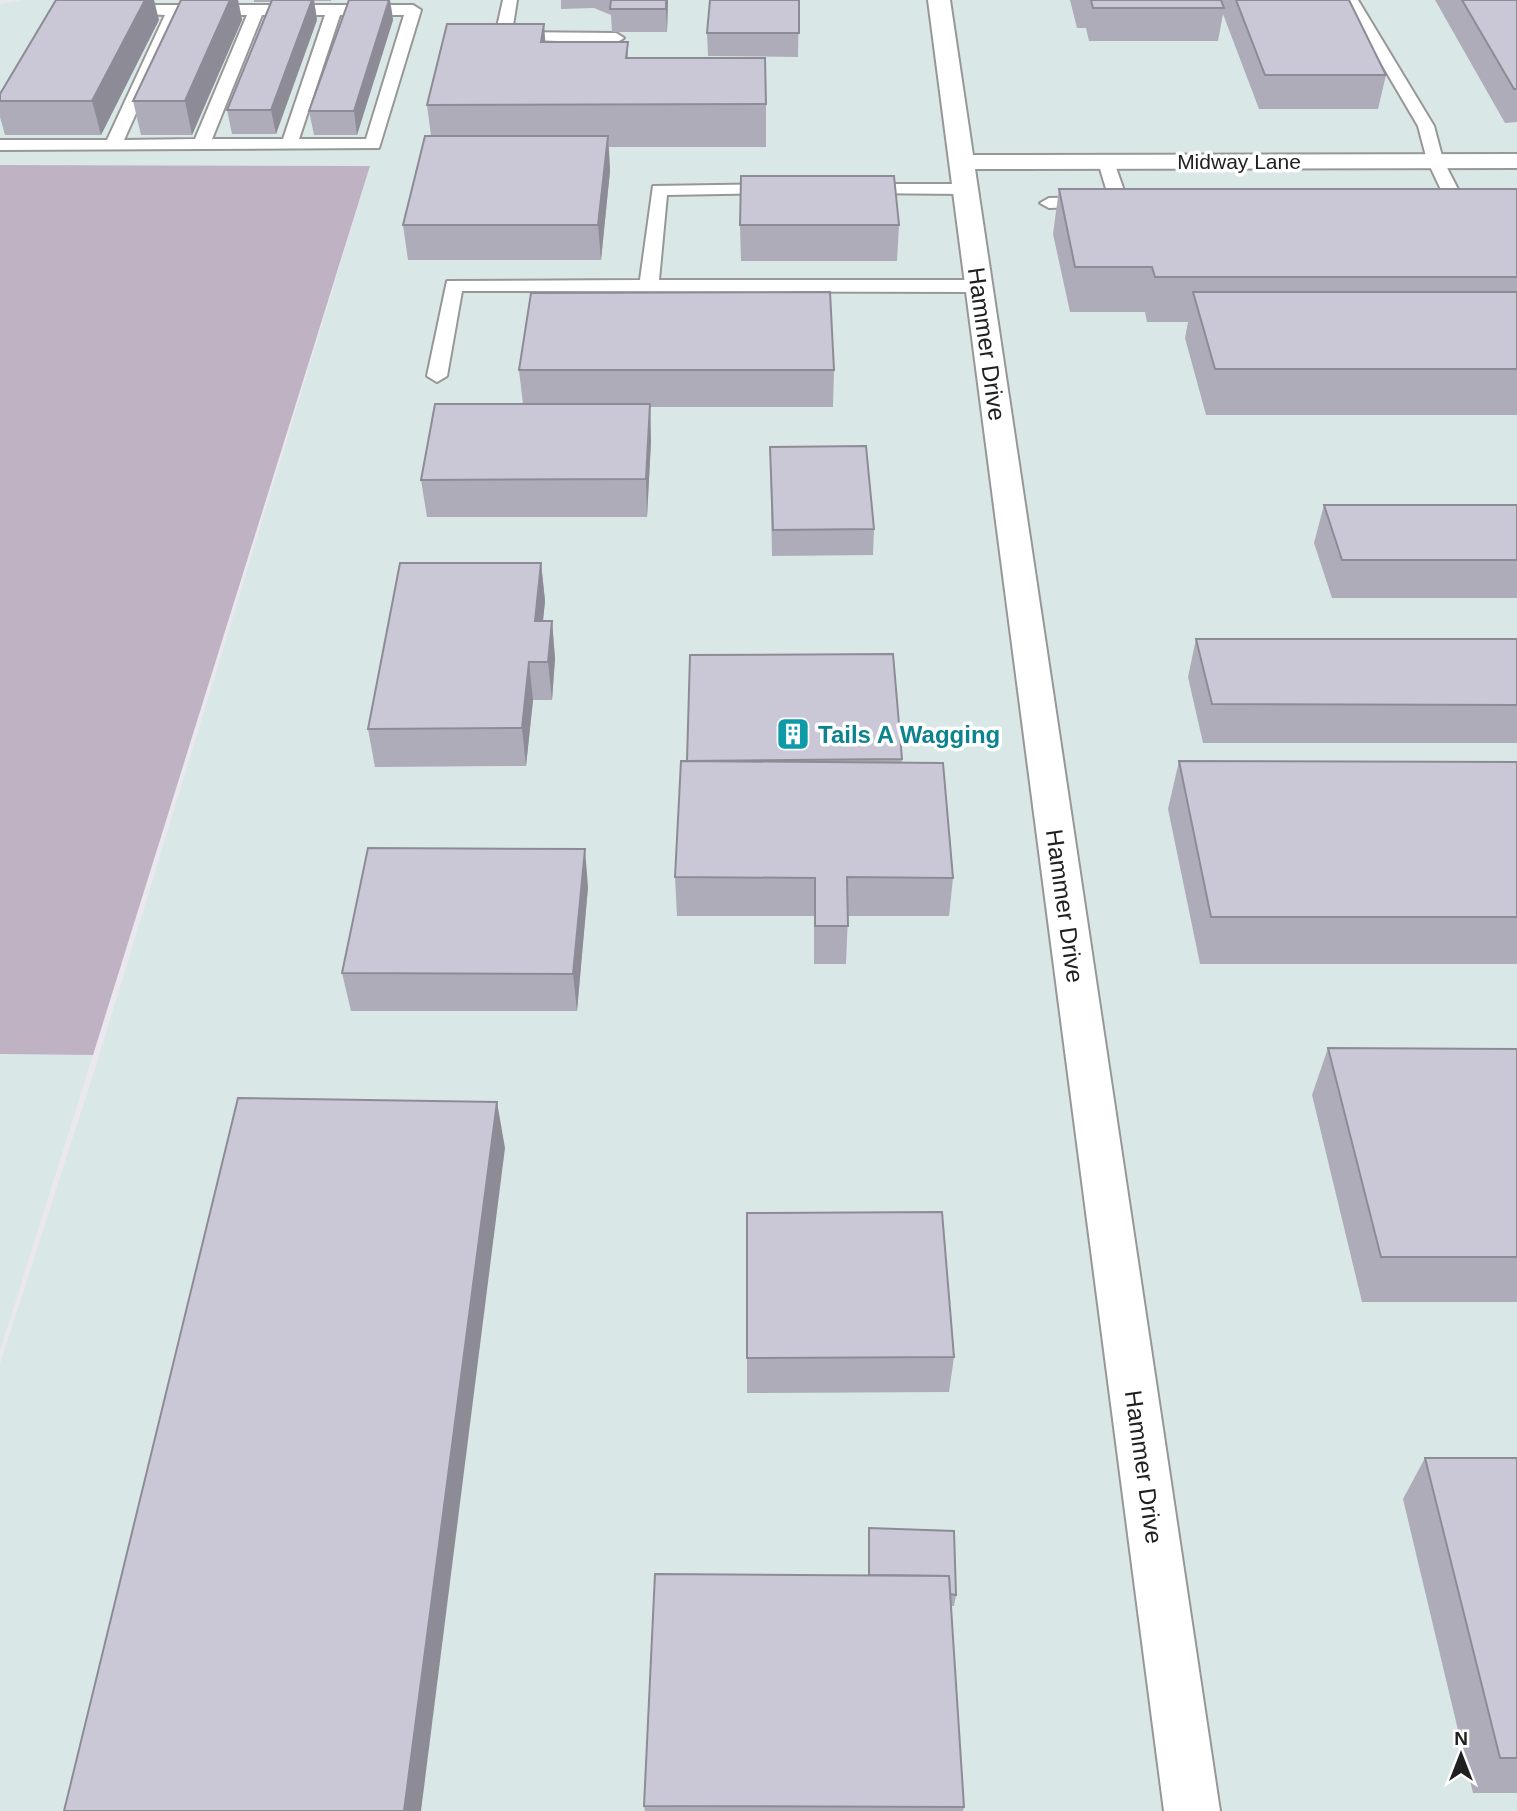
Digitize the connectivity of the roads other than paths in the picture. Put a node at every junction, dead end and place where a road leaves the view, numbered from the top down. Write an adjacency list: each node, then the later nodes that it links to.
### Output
1 (510, 0): 8 (lane)
2 (939, 0): 16 (street, Hammer Drive)
3 (1351, 0): 13 (lane)
4 (109, 10): 5 (lane)
5 (175, 10): 6 (lane); 10 (lane)
6 (256, 10): 7 (lane); 11 (lane)
7 (334, 10): 12 (lane); 12 (lane)
8 (616, 38)
9 (0, 145): 10 (lane)
10 (113, 145): 11 (lane)
11 (201, 145): 12 (lane)
12 (289, 145)
13 (1436, 160): 14 (street, Midway Lane); 15 (street, Midway Lane); 19 (lane)
14 (1517, 161)
15 (1106, 162): 16 (street, Midway Lane); 20 (lane)
16 (962, 175): 18 (lane); 23 (street, Hammer Drive)
17 (799, 189): 22 (lane)
18 (841, 189)
19 (1412, 199)
20 (1126, 202): 21 (lane)
21 (1049, 203)
22 (649, 285): 23 (lane); 24 (lane)
23 (979, 286): 25 (street, Hammer Drive)
24 (436, 376)
25 (1192, 1811)

